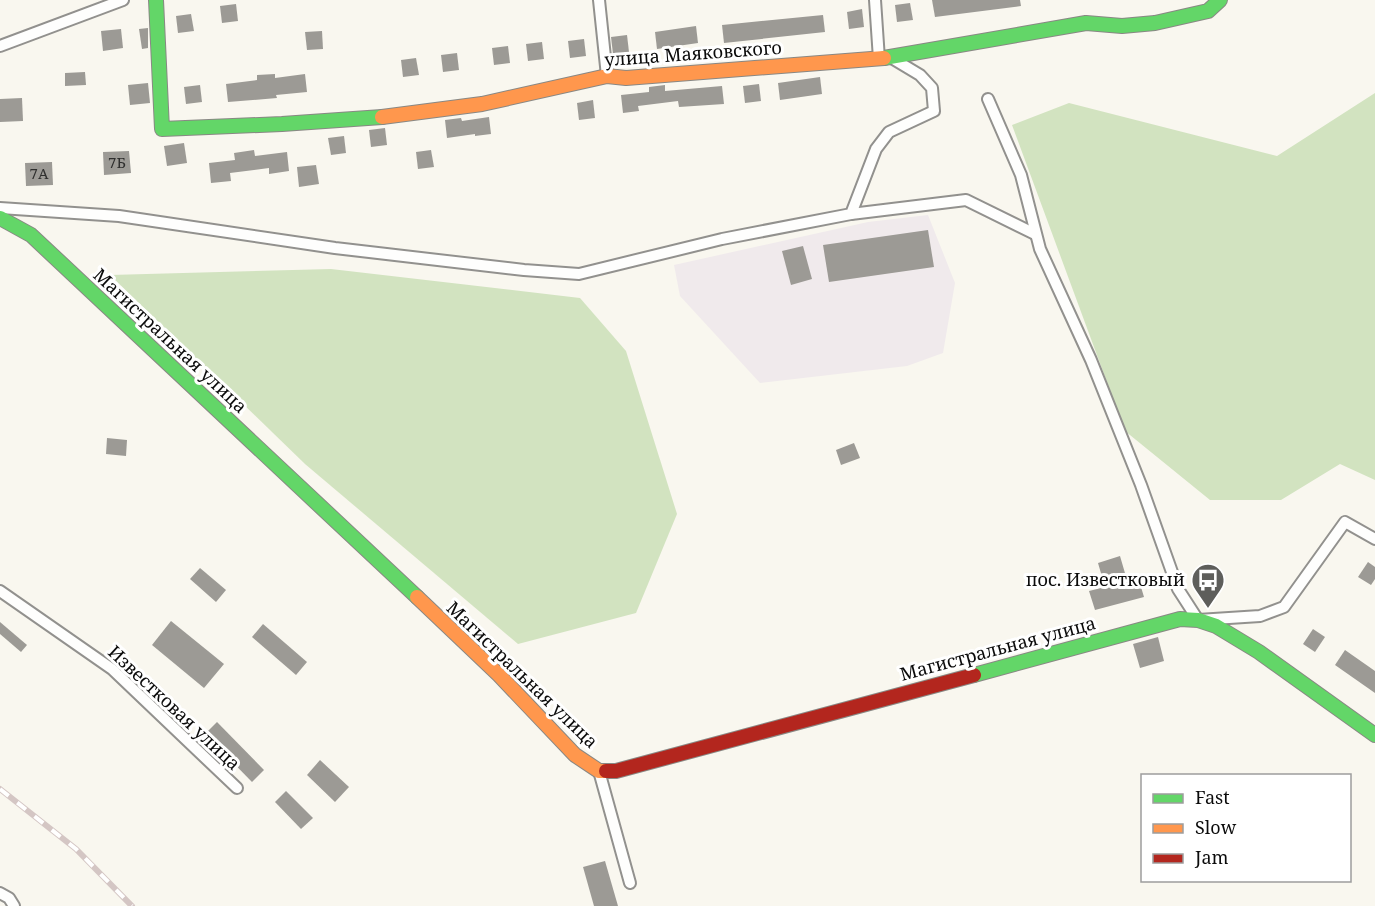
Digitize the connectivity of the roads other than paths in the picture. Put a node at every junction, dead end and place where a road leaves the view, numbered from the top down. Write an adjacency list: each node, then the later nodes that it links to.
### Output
1 (123, 0): 7 (street)
2 (156, 0): 9 (street, улица Маяковского)
3 (599, 0): 9 (street)
4 (875, 0): 8 (street)
5 (1220, 0): 6 (street, улица Маяковского)
6 (1206, 6): 8 (street, улица Маяковского)
7 (0, 46)
8 (885, 58): 9 (street, улица Маяковского); 12 (street)
9 (607, 76)
10 (988, 99): 14 (street)
11 (0, 208): 12 (street)
12 (851, 214): 14 (street)
13 (0, 218): 19 (street, Магистральная улица)
14 (1035, 234): 17 (street)
15 (1375, 539): 17 (street)
16 (0, 591): 20 (street, Известковая улица)
17 (1198, 620): 18 (street, Магистральная улица); 19 (street, Магистральная улица)
18 (1375, 735)
19 (599, 771): 21 (street)
20 (237, 788)
21 (630, 883)
22 (0, 893): 23 (street)
23 (14, 906)

